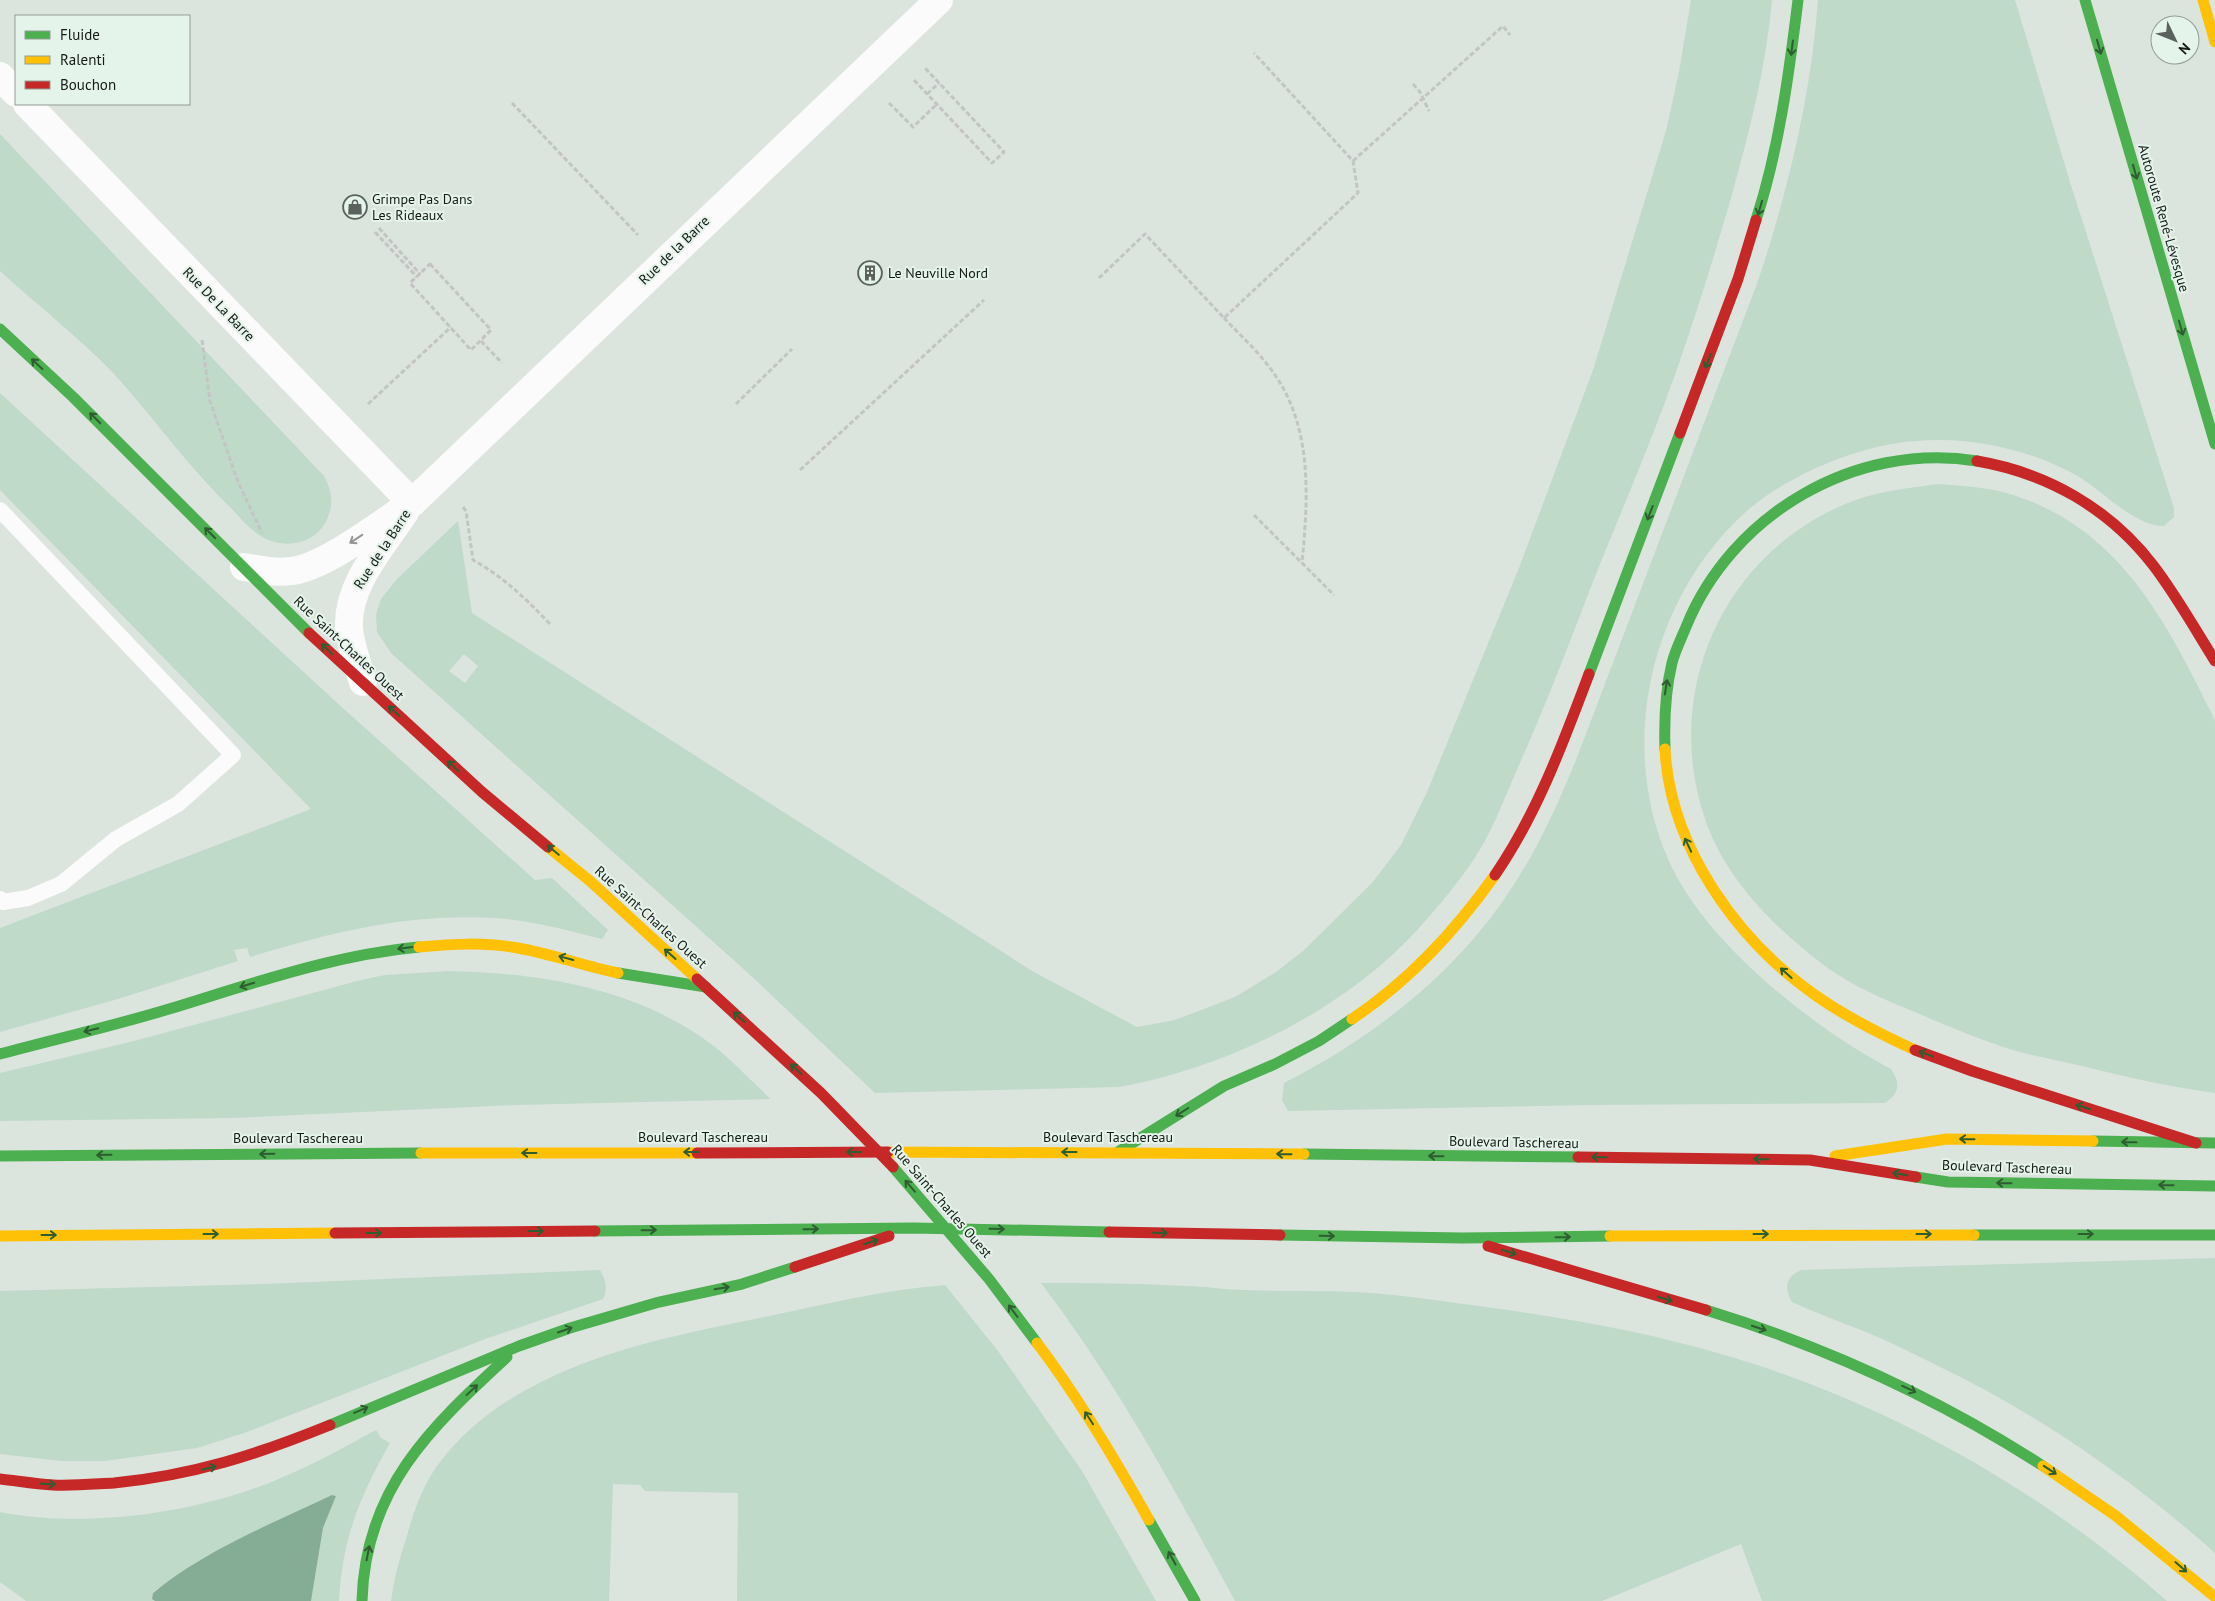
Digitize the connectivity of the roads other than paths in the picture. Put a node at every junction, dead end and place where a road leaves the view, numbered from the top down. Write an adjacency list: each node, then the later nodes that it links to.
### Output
1 (939, 0): 11 (street, Rue de la Barre)
2 (1798, 0): 21 (main road, one-way to 21)
3 (2085, 0): 10 (main road, Autoroute René-Lévesque, one-way to 10)
4 (2203, 0): 5 (main road)
5 (2215, 42)
6 (0, 76): 7 (street)
7 (15, 92)
8 (28, 105): 11 (street, Rue De La Barre)
9 (0, 329): 13 (main road, Rue Saint-Charles Ouest, one-way to 9)
10 (2215, 444)
11 (412, 503): 13 (street, Rue de la Barre, one-way to 13); 15 (street, Rue de la Barre)
12 (0, 510): 16 (lane)
13 (244, 567): 15 (main road, Rue Saint-Charles Ouest, one-way to 13)
14 (2215, 661): 19 (main road, one-way to 14)
15 (363, 682): 17 (main road, Rue Saint-Charles Ouest, one-way to 15)
16 (0, 899)
17 (706, 987): 18 (main road, one-way to 18); 33 (main road, Rue Saint-Charles Ouest, one-way to 17)
18 (0, 1054)
19 (2196, 1143): 20 (main road); 23 (main road, one-way to 23)
20 (2215, 1143)
21 (1118, 1152): 22 (main road, Boulevard Taschereau, one-way to 22); 23 (main road, Boulevard Taschereau, one-way to 21)
22 (0, 1156)
23 (1810, 1160): 24 (main road, Boulevard Taschereau, one-way to 23)
24 (2215, 1186)
25 (914, 1228): 27 (main road, one-way to 25); 28 (main road, one-way to 28); 29 (main road, one-way to 25)
26 (2215, 1234): 28 (main road, one-way to 26)
27 (0, 1236)
28 (1462, 1238): 31 (main road, one-way to 31)
29 (519, 1346): 30 (main road, one-way to 29); 32 (main road, one-way to 29)
30 (0, 1479)
31 (2215, 1597)
32 (362, 1601)
33 (1195, 1601)

